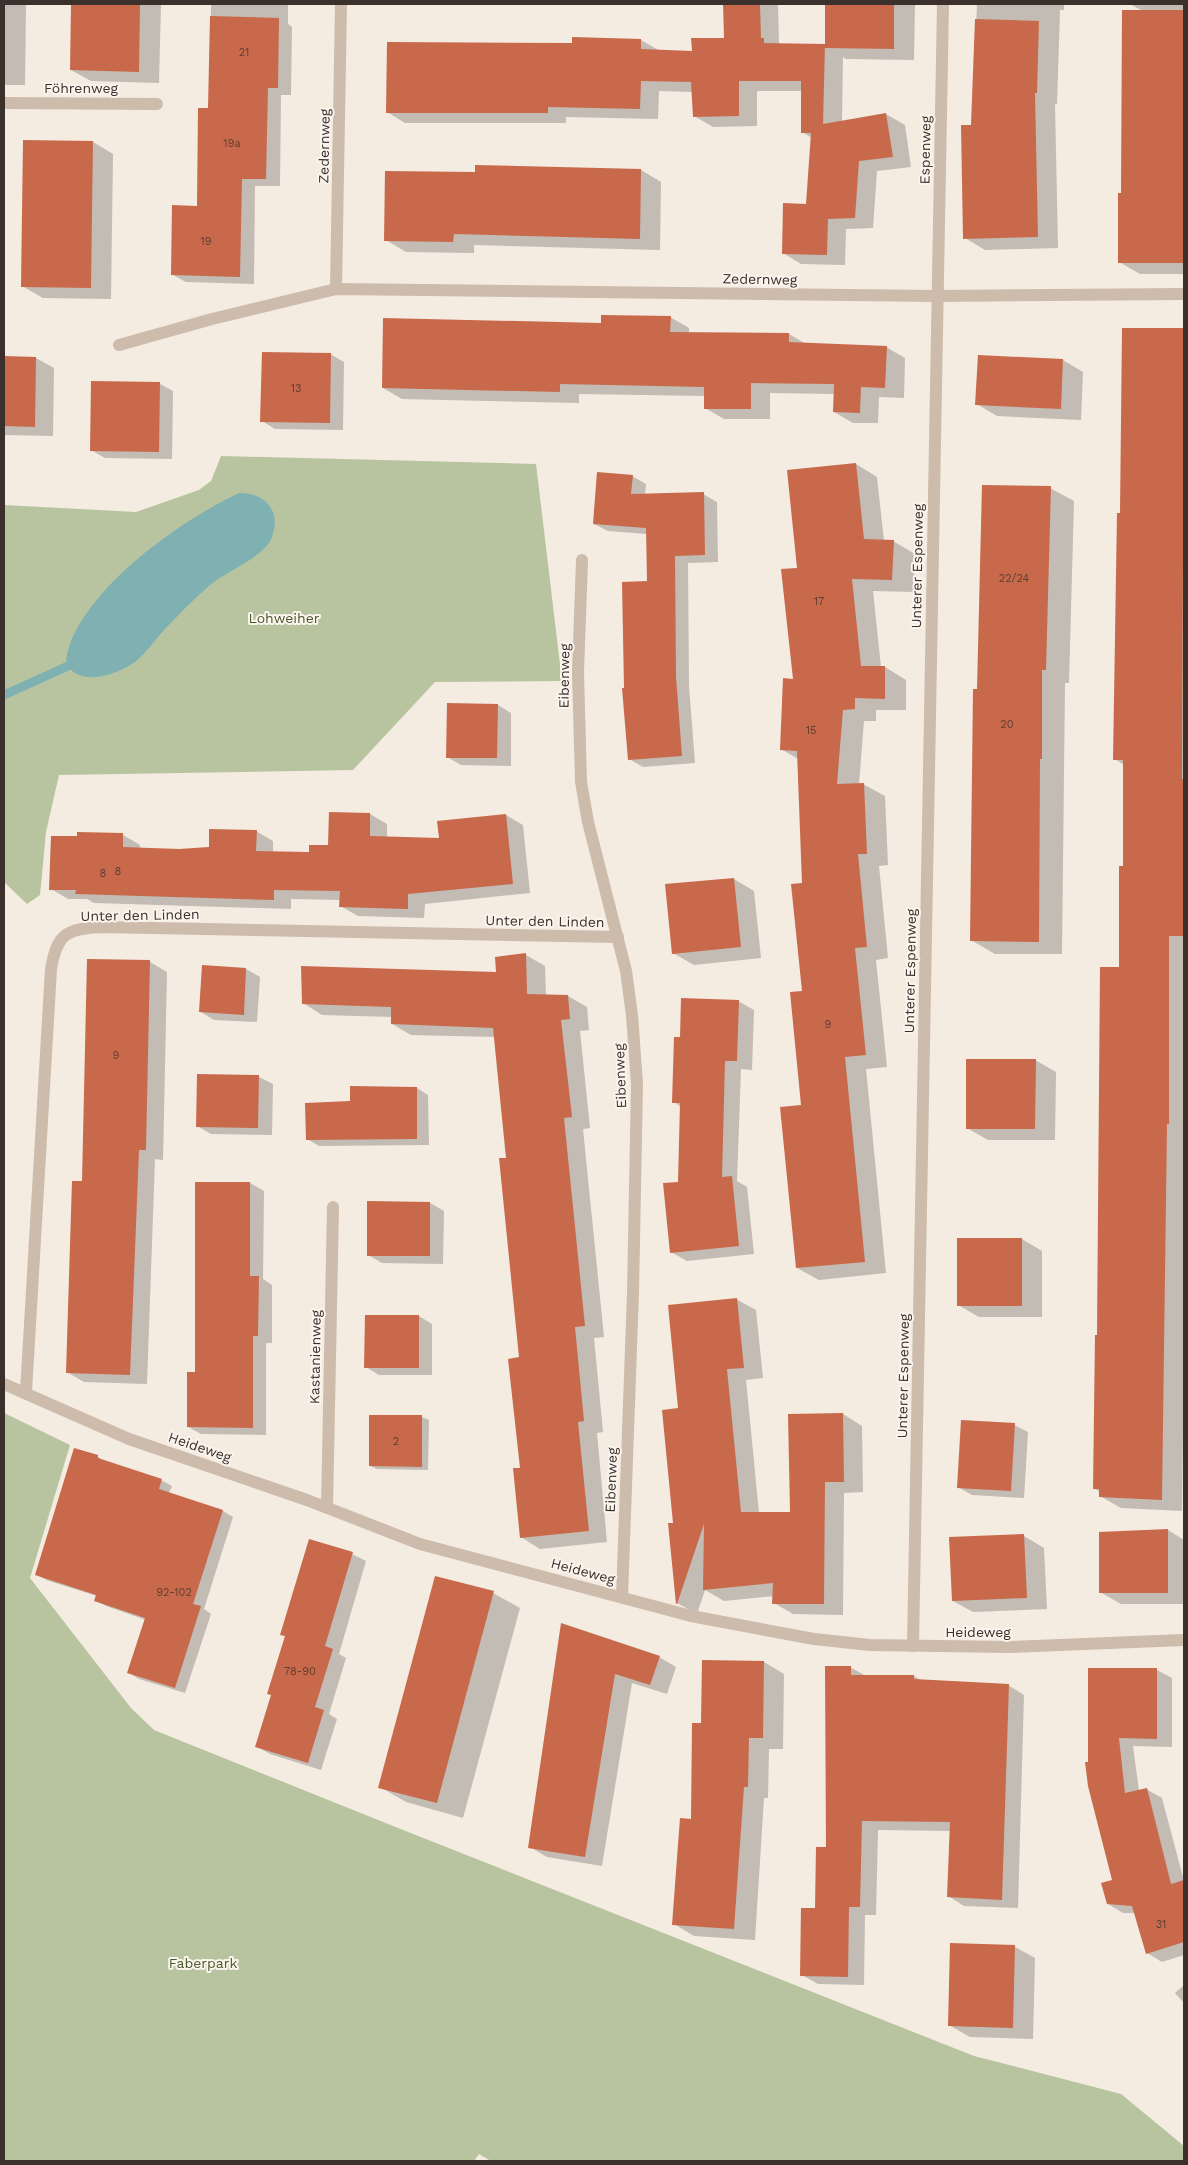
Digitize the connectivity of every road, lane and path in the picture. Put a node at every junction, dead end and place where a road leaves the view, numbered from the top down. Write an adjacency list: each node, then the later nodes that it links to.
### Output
1 (341, 4): 5 (street, Zedernweg)
2 (943, 4): 7 (street, Espenweg)
3 (4, 103): 4 (street, Föhrenweg)
4 (157, 104)
5 (336, 289): 7 (street, Zedernweg); 8 (street, Zedernweg)
6 (1184, 294): 7 (street, Zedernweg)
7 (936, 296): 17 (street, Unterer Espenweg)
8 (119, 345)
9 (582, 560): 10 (street, Eibenweg)
10 (618, 937): 13 (street, Unter den Linden); 15 (street, Eibenweg)
11 (333, 1207): 14 (street, Kastanienweg)
12 (4, 1384): 13 (street, Heideweg)
13 (26, 1392): 14 (street, Heideweg)
14 (327, 1508): 15 (street, Heideweg)
15 (622, 1597): 17 (street, Heideweg)
16 (1184, 1640): 17 (street, Heideweg)
17 (913, 1646)

